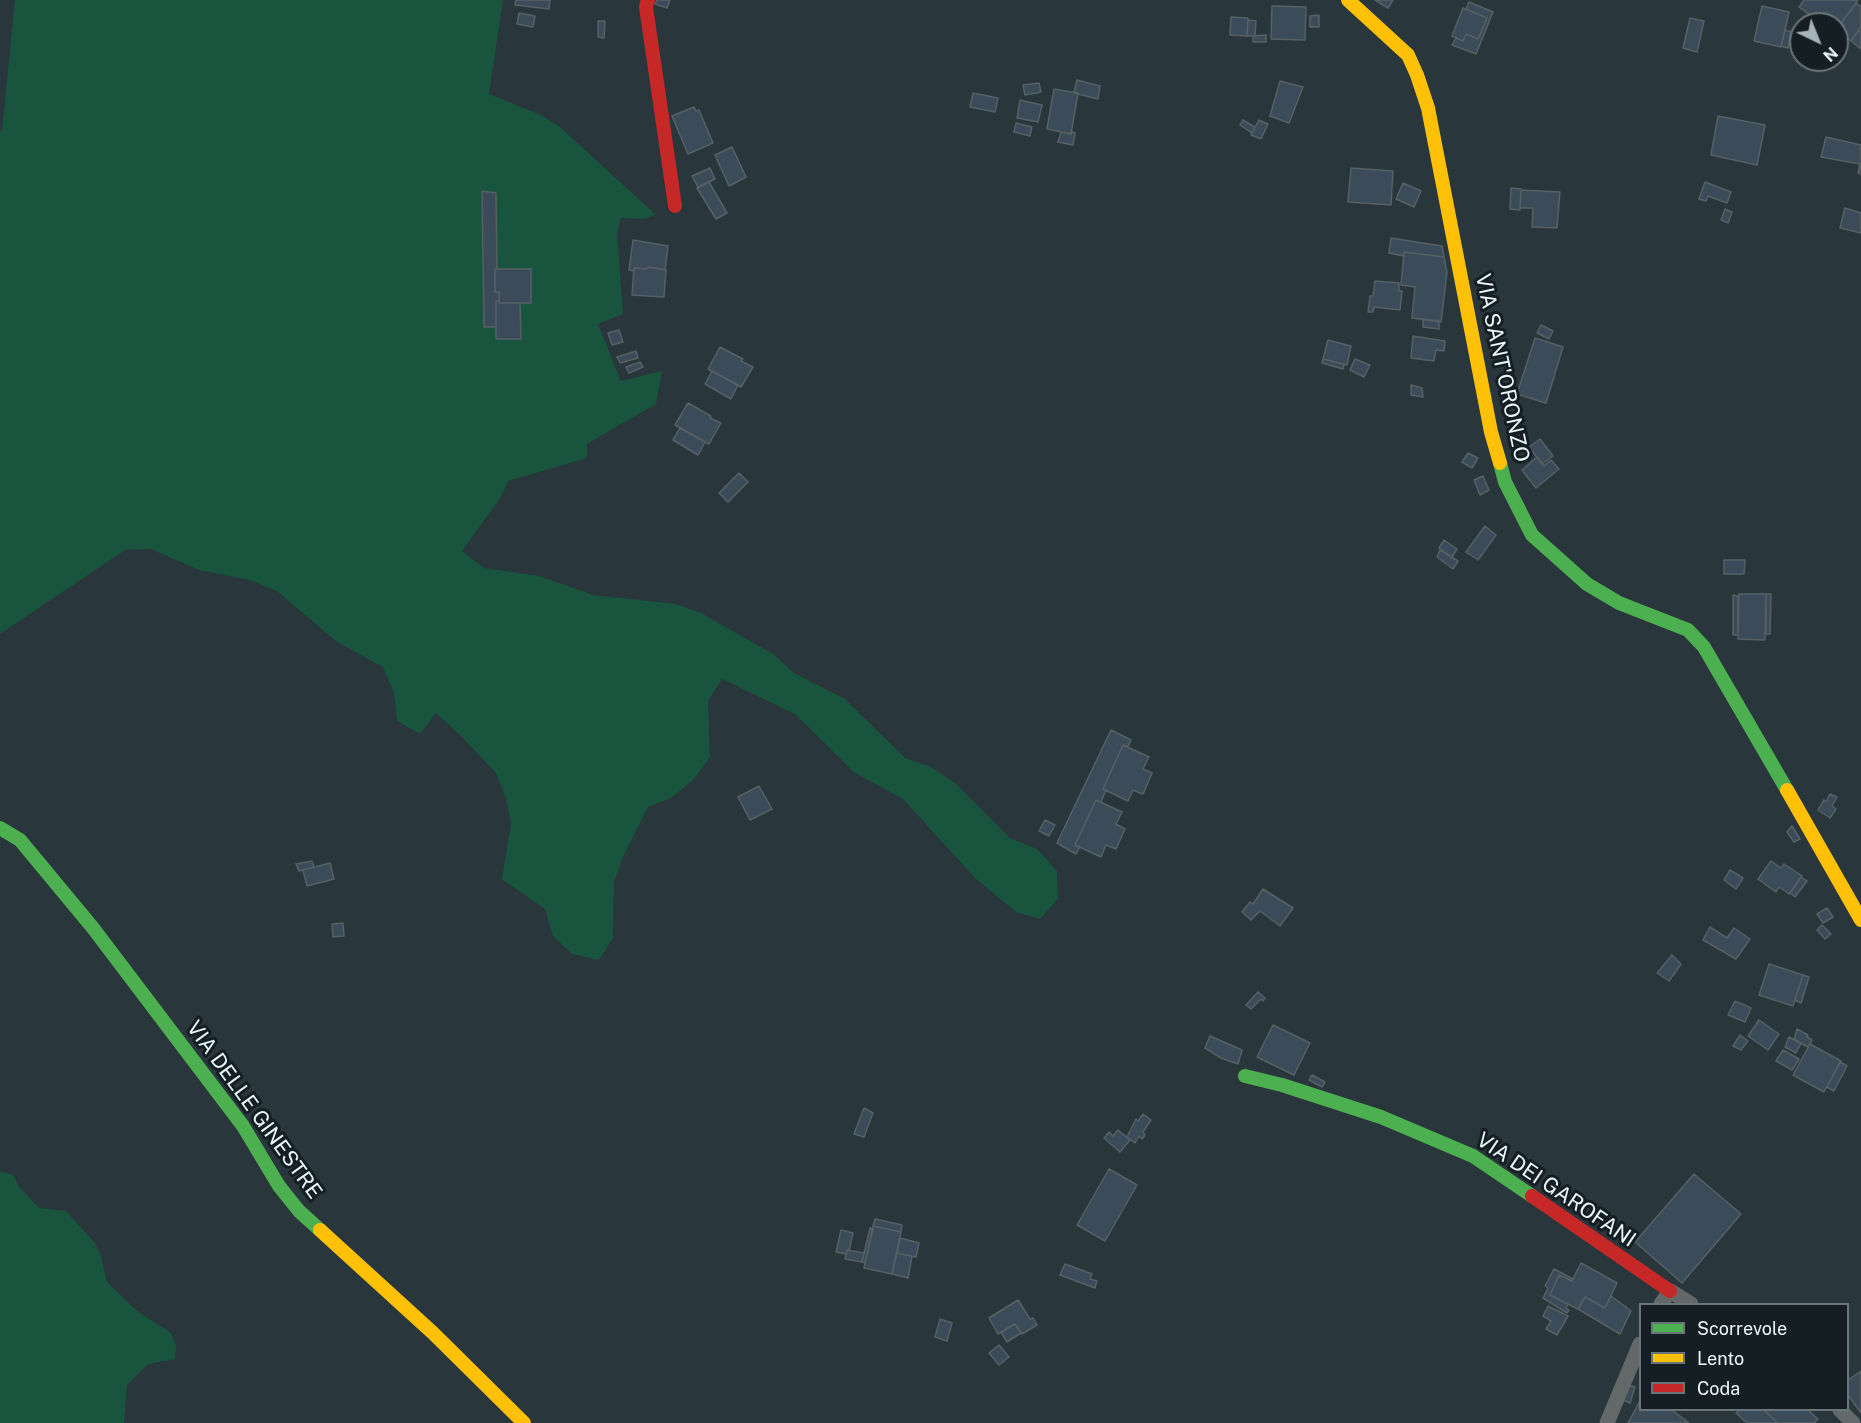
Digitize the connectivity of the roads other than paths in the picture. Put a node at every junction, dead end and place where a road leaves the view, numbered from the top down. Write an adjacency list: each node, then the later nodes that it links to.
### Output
1 (648, 0): 3 (street)
2 (1348, 0): 5 (street, VIA SANT'ORONZO)
3 (675, 206)
4 (0, 828): 12 (street, VIA DELLE GINESTRE)
5 (1861, 920)
6 (1245, 1076): 7 (street, VIA DEI GAROFANI)
7 (1670, 1291): 8 (street); 9 (street, VIA DEI GAROFANI)
8 (1662, 1303)
9 (1688, 1303)
10 (1639, 1349): 13 (street)
11 (1841, 1411): 14 (street)
12 (524, 1423)
13 (1607, 1423)
14 (1852, 1423)

